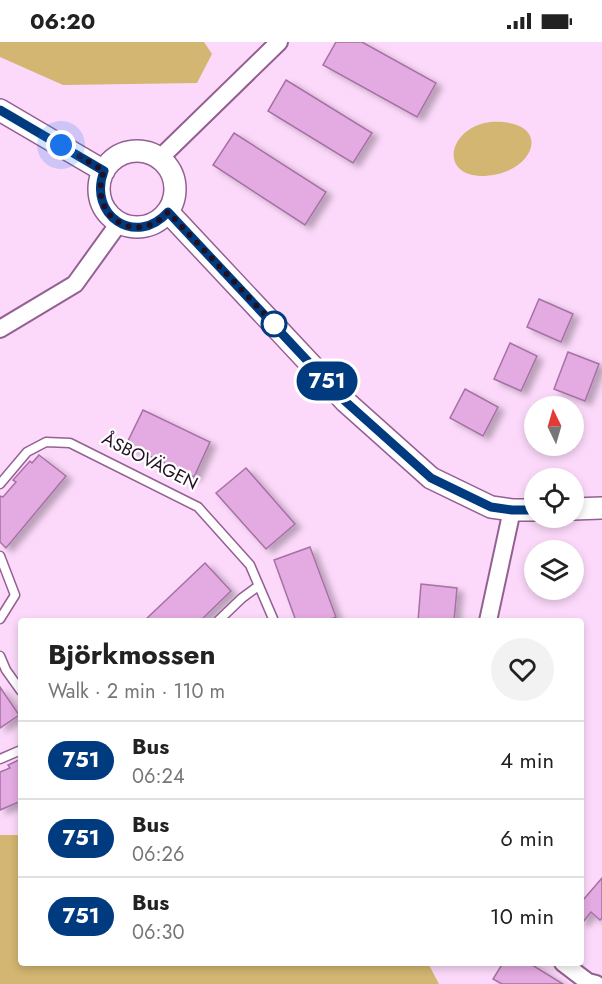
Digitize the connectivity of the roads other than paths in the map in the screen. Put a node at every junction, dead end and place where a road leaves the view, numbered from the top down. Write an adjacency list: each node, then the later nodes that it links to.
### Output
1 (279, 42): 3 (street)
2 (0, 110): 4 (street)
3 (160, 158): 4 (street); 5 (street)
4 (104, 171): 6 (street)
5 (168, 212): 6 (street); 11 (street)
6 (119, 223): 7 (street)
7 (0, 329)
8 (0, 484): 14 (lane, ÅSBOVÄGEN)
9 (602, 508): 10 (street)
10 (584, 509)
11 (512, 510): 12 (street); 17 (street)
12 (524, 510)
13 (0, 556): 18 (lane)
14 (258, 586): 15 (lane); 16 (lane, ÅSBOVÄGEN)
15 (221, 618)
16 (273, 618)
17 (489, 618)
18 (0, 619)
19 (0, 657): 20 (lane)
20 (18, 687)
21 (18, 751): 22 (lane)
22 (0, 759)
23 (567, 966): 24 (street)
24 (596, 984)

